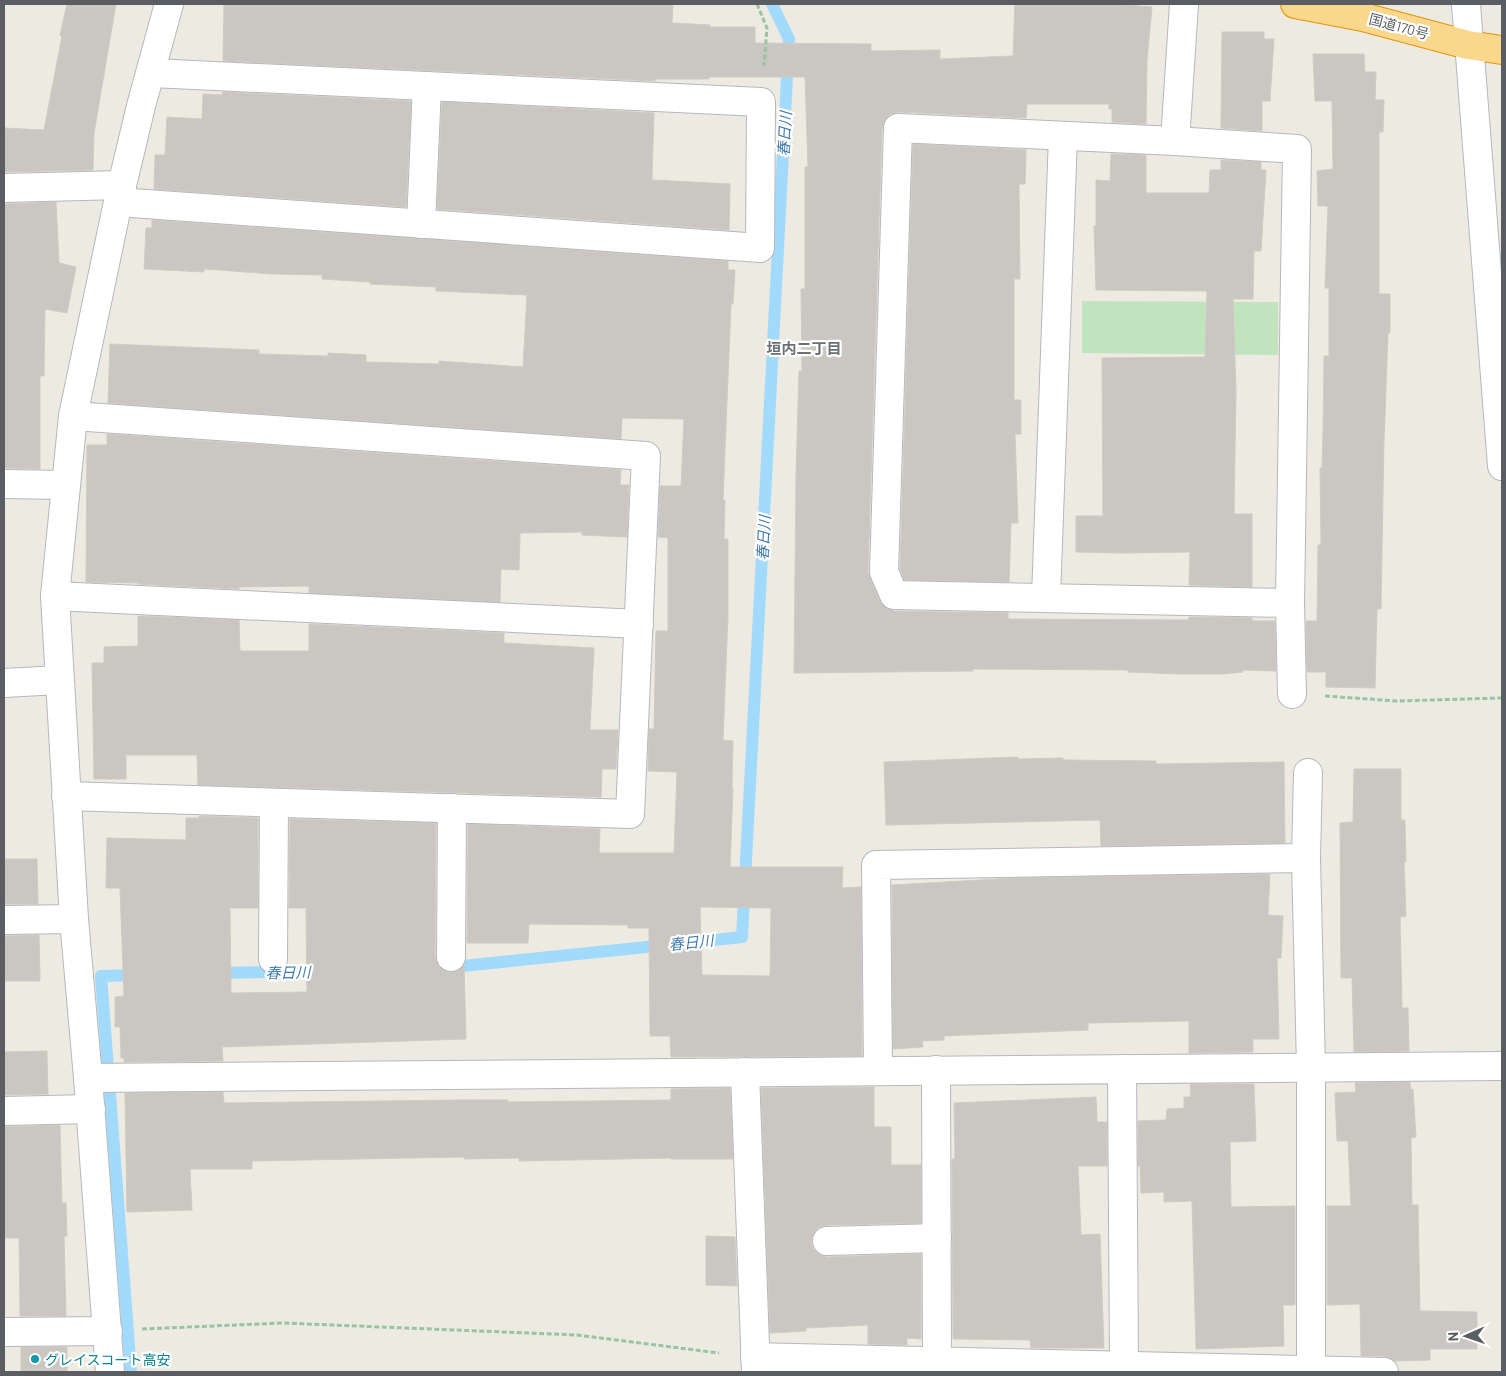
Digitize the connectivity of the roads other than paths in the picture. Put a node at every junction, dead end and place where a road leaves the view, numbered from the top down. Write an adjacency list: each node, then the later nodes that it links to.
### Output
1 (169, 4): 7 (street)
2 (1184, 4): 10 (street)
3 (1295, 4): 5 (highway, 国道170号)
4 (1466, 4): 5 (street)
5 (1468, 45): 6 (highway, 国道170号); 15 (street)
6 (1502, 50)
7 (152, 73): 8 (street); 12 (street)
8 (427, 86): 13 (street); 13 (street)
9 (1062, 136): 10 (street); 19 (street); 19 (street)
10 (1175, 141): 20 (street)
11 (4, 188): 12 (street)
12 (120, 193): 13 (street); 14 (street)
13 (421, 224)
14 (73, 416): 17 (street); 21 (street)
15 (1502, 466)
16 (4, 484): 17 (street)
17 (66, 485): 18 (street)
18 (55, 596): 21 (street); 22 (street)
19 (1046, 597): 20 (street)
20 (1290, 603): 24 (street)
21 (639, 624): 28 (street)
22 (60, 680): 23 (street); 26 (street)
23 (4, 683)
24 (1292, 694)
25 (1308, 773): 29 (street)
26 (66, 796): 27 (street); 30 (street)
27 (274, 802): 28 (street); 33 (street)
28 (452, 808): 32 (street)
29 (1306, 858): 35 (street); 38 (street)
30 (74, 919): 31 (street); 40 (street)
31 (4, 920)
32 (451, 957)
33 (274, 959)
34 (1502, 1066): 35 (street)
35 (1311, 1067): 36 (street); 50 (street)
36 (1122, 1069): 37 (street); 49 (street)
37 (936, 1070): 38 (street); 43 (street)
38 (878, 1071): 39 (street)
39 (745, 1072): 40 (street); 48 (street)
40 (103, 1078): 41 (street)
41 (91, 1109): 42 (street); 45 (street)
42 (4, 1111)
43 (936, 1238): 44 (street); 47 (street)
44 (827, 1242)
45 (108, 1331): 46 (street); 51 (street)
46 (4, 1332)
47 (937, 1361): 48 (street); 49 (street)
48 (755, 1365)
49 (1124, 1365): 50 (street)
50 (1311, 1370): 52 (street)
51 (110, 1372)
52 (1384, 1372)

